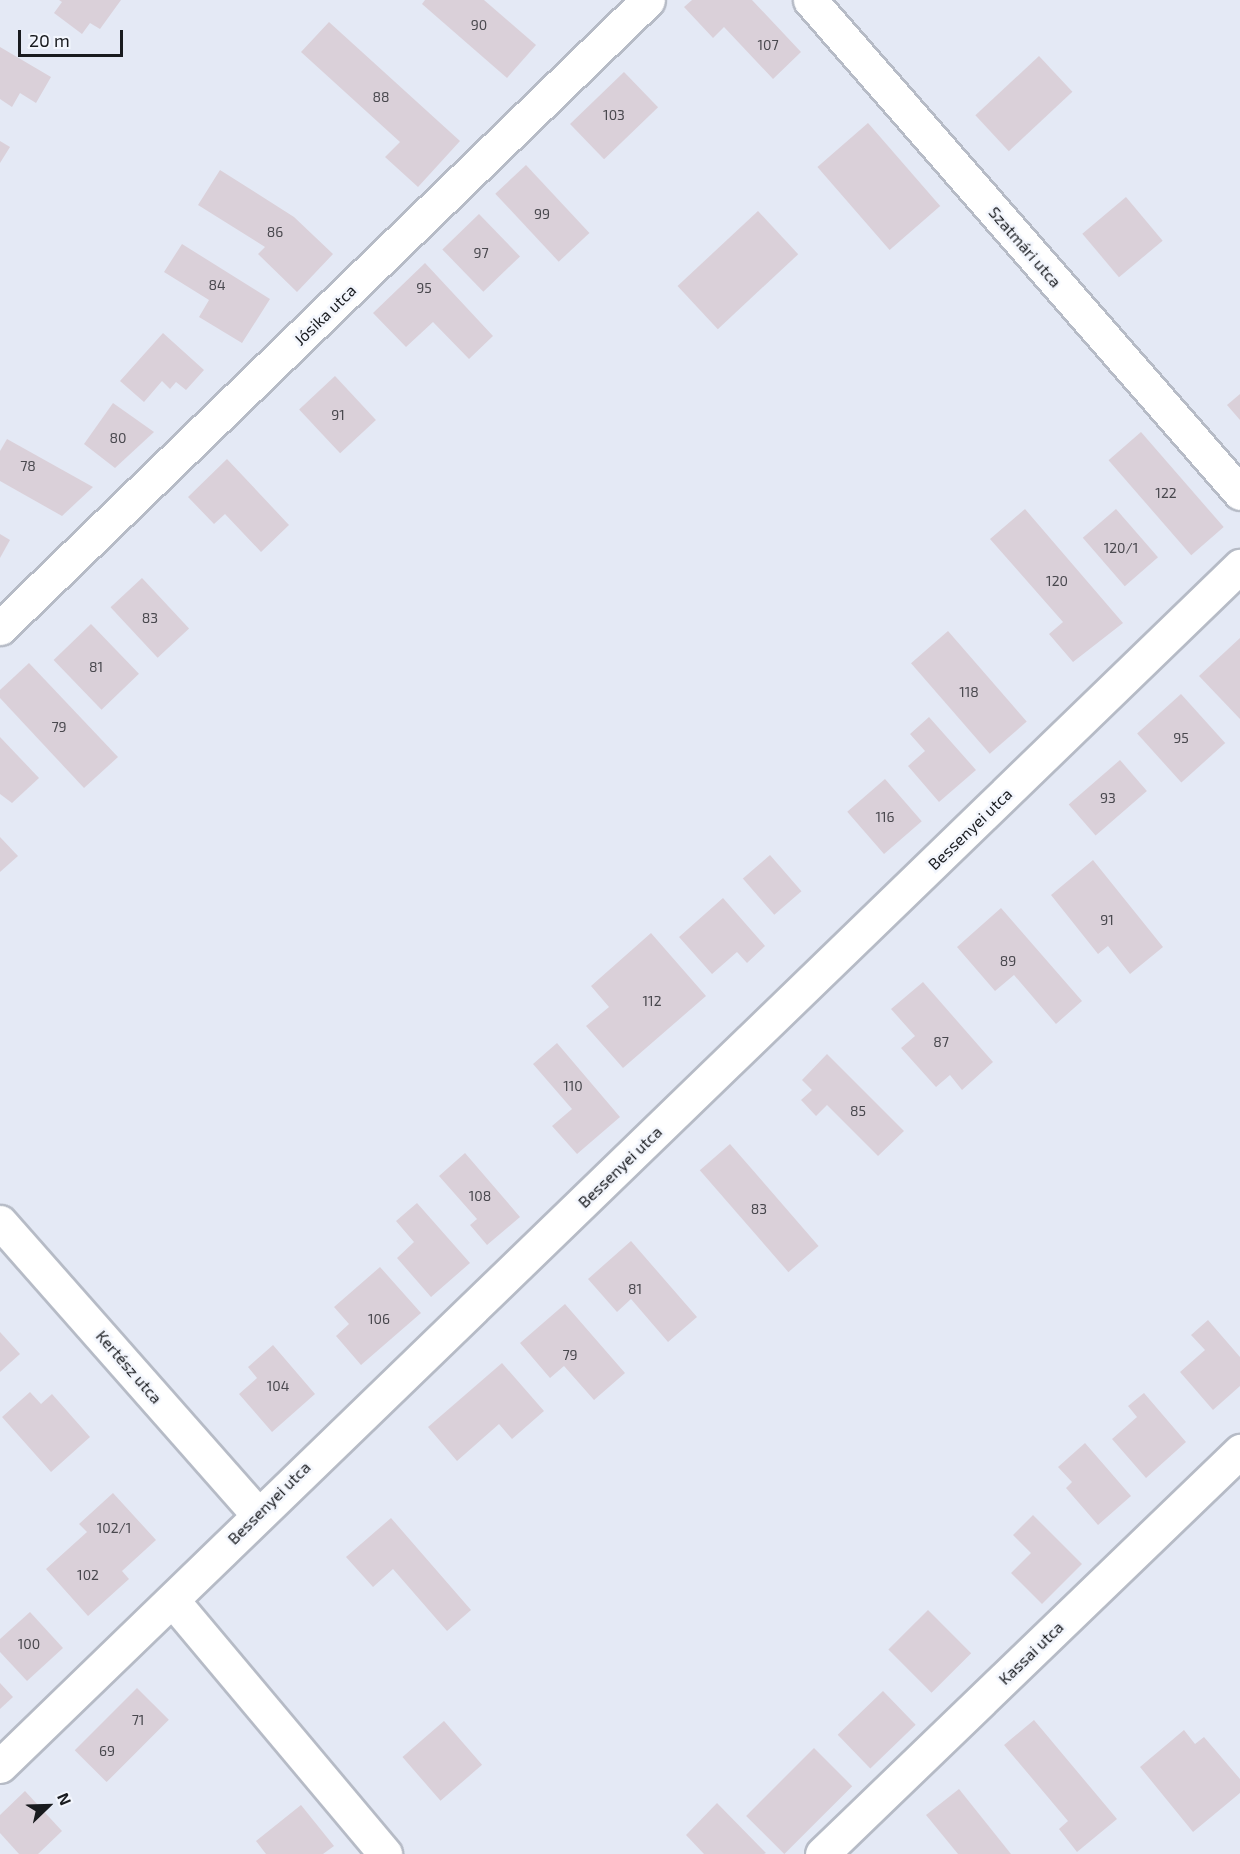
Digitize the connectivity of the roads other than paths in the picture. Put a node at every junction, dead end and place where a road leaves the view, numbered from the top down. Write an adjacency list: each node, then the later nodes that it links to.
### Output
1 (648, 0): 5 (street, Jósika utca)
2 (810, 0): 3 (street, Szatmári utca)
3 (1240, 493)
4 (1240, 566): 8 (street, Bessenyei utca)
5 (0, 628)
6 (0, 1221): 8 (street, Kertész utca)
7 (1240, 1451): 12 (street, Kassai utca)
8 (257, 1513): 9 (street, Bessenyei utca)
9 (173, 1601): 10 (street, Bessenyei utca); 11 (street)
10 (0, 1766)
11 (385, 1854)
12 (822, 1854)

